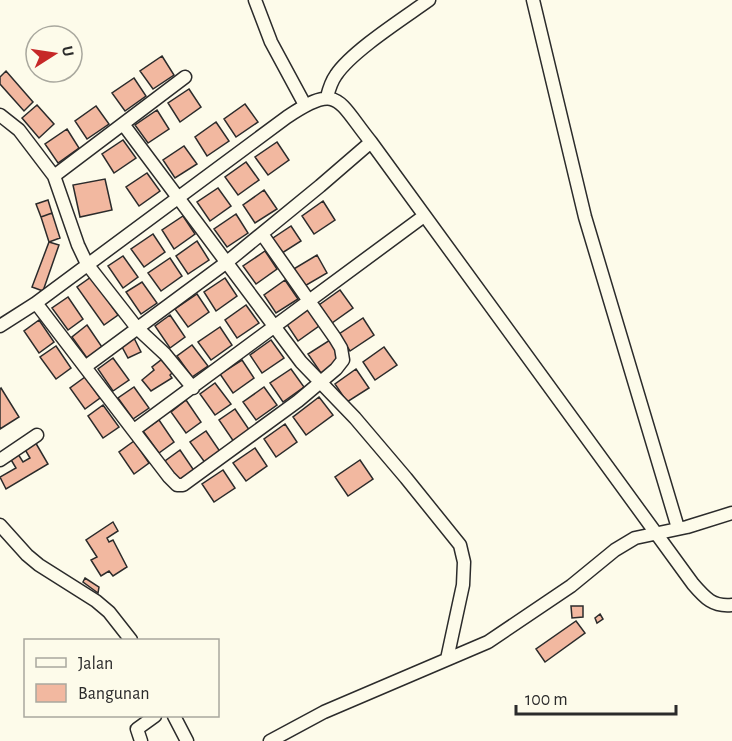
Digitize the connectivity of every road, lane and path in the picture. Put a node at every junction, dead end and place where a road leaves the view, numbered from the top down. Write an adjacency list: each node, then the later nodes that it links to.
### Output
1 (255, 0): 6 (street)
2 (429, 0): 5 (street)
3 (532, 0): 29 (street)
4 (185, 77): 8 (street)
5 (327, 97): 6 (street); 9 (street)
6 (305, 105): 11 (street)
7 (0, 115): 10 (street)
8 (123, 124): 10 (street); 11 (street)
9 (371, 142): 12 (street); 13 (street)
10 (54, 176): 15 (street)
11 (178, 196): 14 (street); 15 (street)
12 (424, 216): 16 (street); 30 (street)
13 (262, 234): 14 (street); 16 (street)
14 (227, 262): 19 (street); 20 (street)
15 (87, 264): 17 (street); 20 (street)
16 (309, 300): 19 (street); 22 (street)
17 (36, 303): 18 (street); 21 (street)
18 (0, 326)
19 (274, 327): 22 (street); 23 (street)
20 (137, 328): 21 (street); 23 (street)
21 (84, 366): 24 (street)
22 (320, 382): 24 (street); 33 (street)
23 (193, 388): 24 (street)
24 (134, 430)
25 (37, 435): 26 (street)
26 (0, 460)
27 (732, 513): 29 (street)
28 (0, 525): 32 (street)
29 (678, 528): 30 (street)
30 (657, 533): 31 (street); 33 (street)
31 (732, 605)
32 (130, 639)
33 (447, 659): 38 (street)
34 (154, 717): 36 (street)
35 (175, 717): 37 (street)
36 (141, 741)
37 (188, 741)
38 (270, 741)

